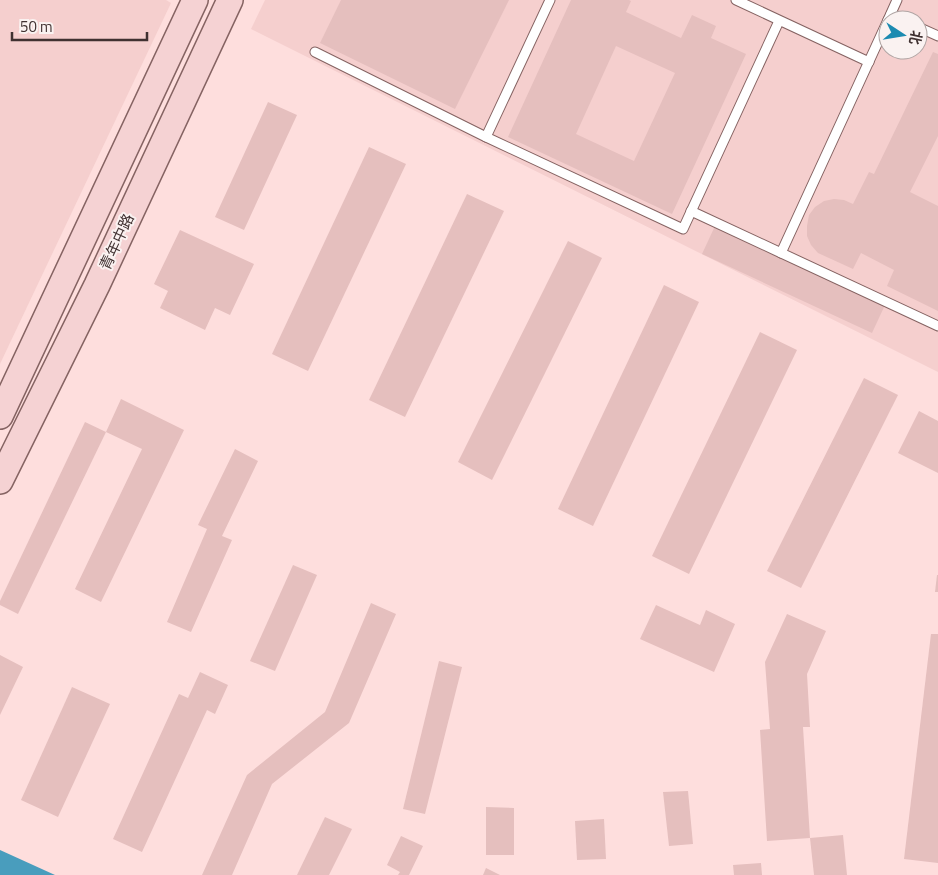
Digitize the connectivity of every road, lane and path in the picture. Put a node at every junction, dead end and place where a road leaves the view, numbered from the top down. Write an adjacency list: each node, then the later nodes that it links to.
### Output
1 (194, 0): 13 (main road)
2 (230, 0): 14 (main road, 青年中路)
3 (550, 0): 9 (lane)
4 (736, 0): 5 (lane)
5 (779, 21): 8 (lane); 10 (lane)
6 (878, 42): 8 (lane)
7 (315, 52): 9 (lane)
8 (869, 62): 11 (lane)
9 (486, 137): 10 (lane)
10 (691, 211): 11 (lane)
11 (780, 253): 12 (lane)
12 (938, 326)
13 (0, 416)
14 (0, 481)

